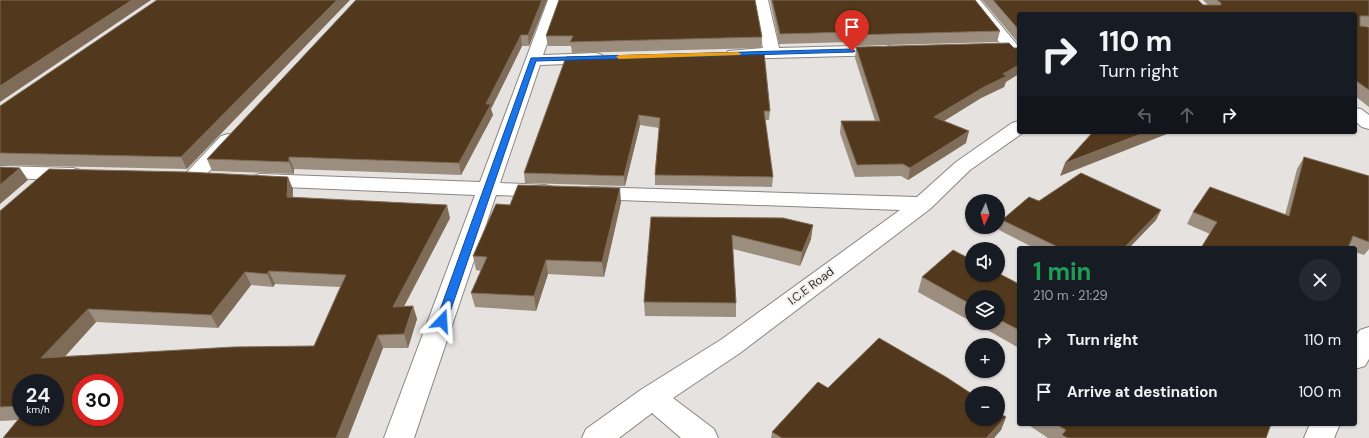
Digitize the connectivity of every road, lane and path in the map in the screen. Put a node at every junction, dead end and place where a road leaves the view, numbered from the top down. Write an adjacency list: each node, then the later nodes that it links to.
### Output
1 (555, 0): 10 (street)
2 (762, 0): 7 (street)
3 (973, 0): 6 (street)
4 (995, 47): 6 (street)
5 (900, 50): 7 (street)
6 (1015, 52)
7 (772, 53): 8 (street)
8 (716, 55)
9 (613, 57): 10 (street)
10 (533, 60): 20 (street)
11 (1357, 115): 12 (street)
12 (1369, 123)
13 (242, 126): 18 (street)
14 (1017, 128): 22 (street, I.C.E Road)
15 (0, 172): 16 (street)
16 (51, 174): 17 (street); 21 (street)
17 (91, 174)
18 (216, 178)
19 (240, 179): 20 (street)
20 (489, 190): 22 (street); 27 (street)
21 (28, 193)
22 (922, 204): 25 (street, I.C.E Road)
23 (1369, 337): 24 (street)
24 (1357, 356)
25 (652, 396): 28 (street, I.C.E Road); 29 (street)
26 (1324, 426): 30 (street)
27 (400, 438)
28 (597, 438)
29 (704, 438)
30 (1318, 438)

